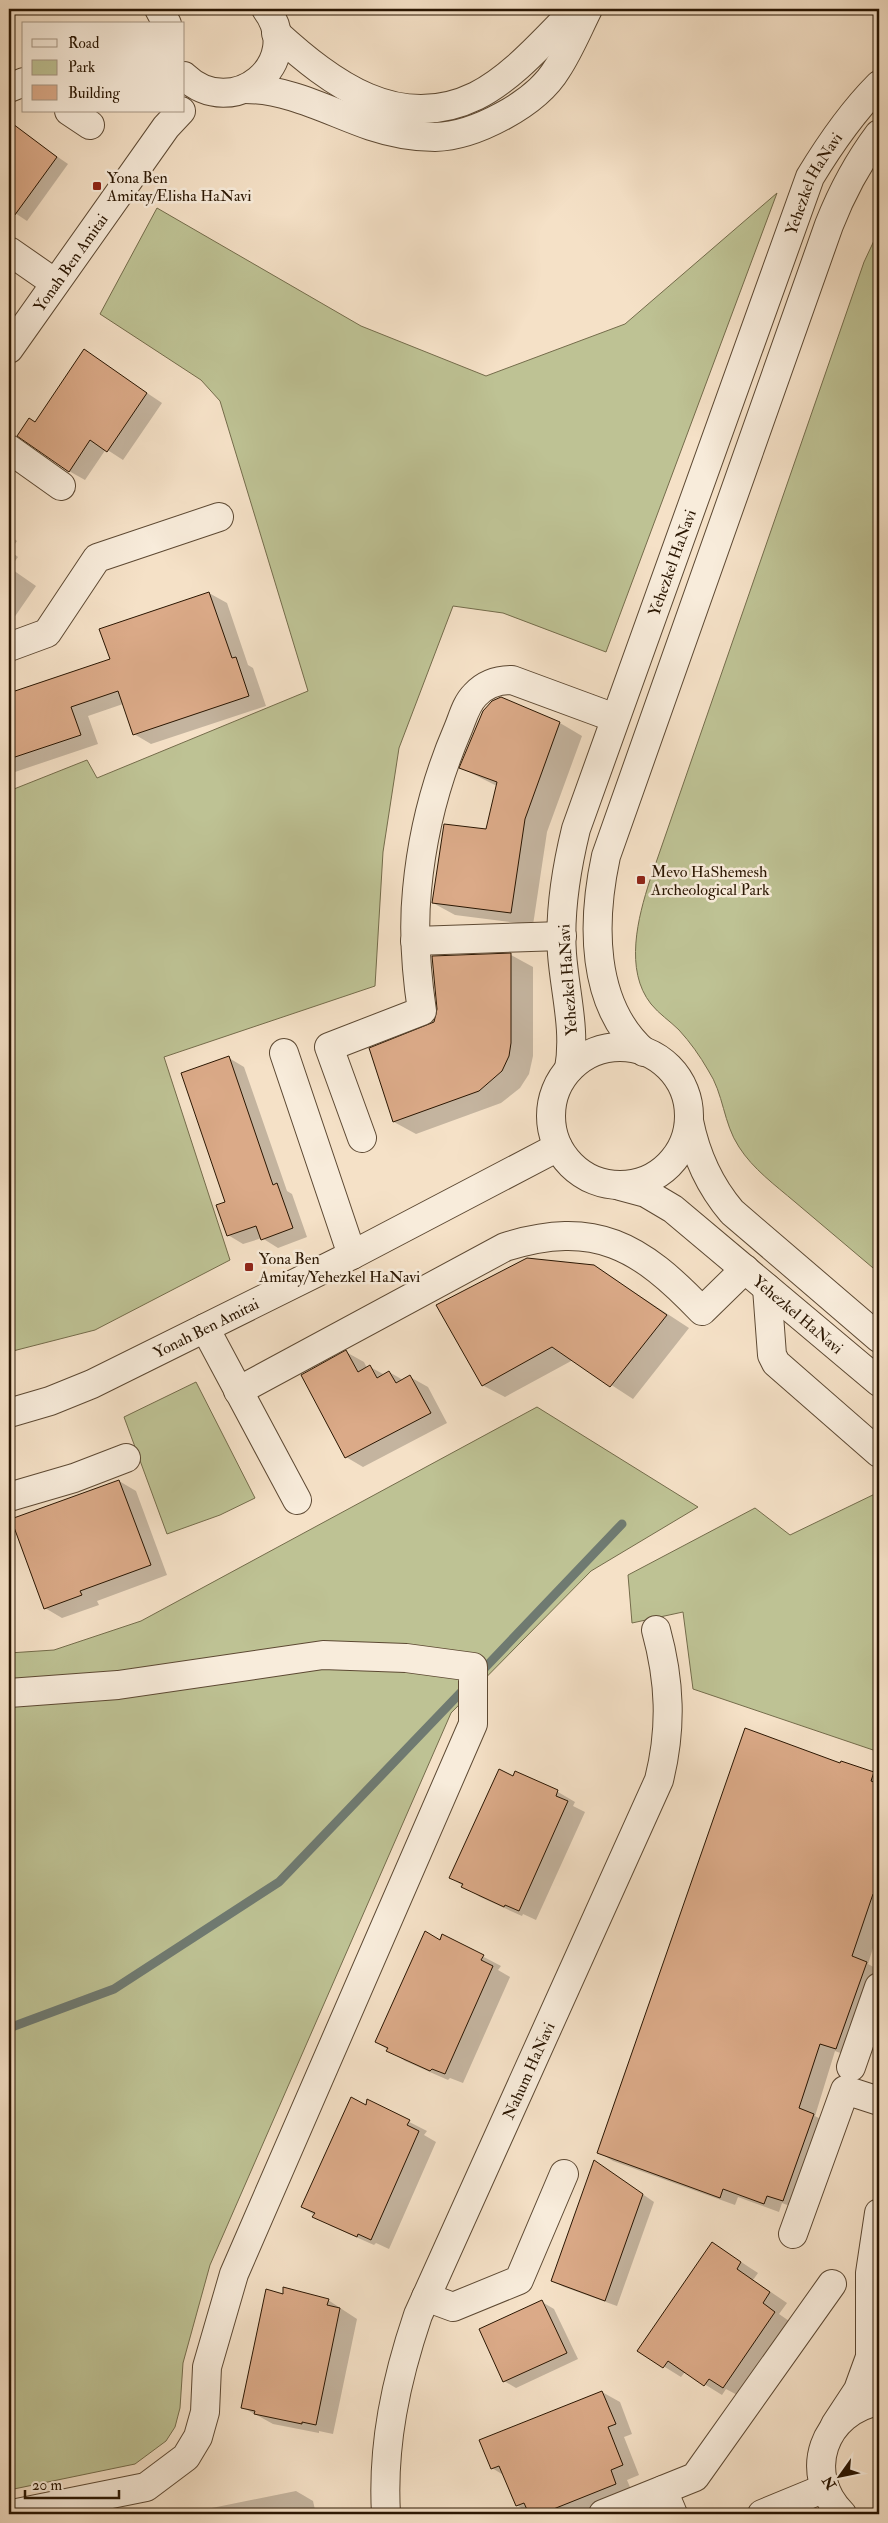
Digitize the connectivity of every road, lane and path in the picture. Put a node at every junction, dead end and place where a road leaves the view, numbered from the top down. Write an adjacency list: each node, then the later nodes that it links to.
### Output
1 (159, 9): 6 (street)
2 (181, 9): 7 (street)
3 (576, 9): 5 (street)
4 (588, 9): 12 (street)
5 (273, 19): 12 (street)
6 (167, 22)
7 (174, 22)
8 (185, 77): 12 (street)
9 (22, 83): 11 (street)
10 (879, 85): 23 (street, Yehezkel HaNavi)
11 (9, 88)
12 (237, 92): 13 (street, Yonah Ben Amitai)
13 (185, 110)
14 (176, 115): 17 (street, Yonah Ben Amitai)
15 (879, 134): 26 (street, Yehezkel HaNavi)
16 (9, 251): 17 (street)
17 (55, 283): 18 (street, Yonah Ben Amitai)
18 (9, 348)
19 (9, 449): 20 (street)
20 (62, 486)
21 (219, 517): 22 (street)
22 (9, 647)
23 (615, 718): 24 (street, Yehezkel HaNavi); 25 (street)
24 (562, 936): 25 (street); 28 (street, Yehezkel HaNavi)
25 (415, 941): 30 (street)
26 (644, 1052): 28 (street); 29 (street)
27 (284, 1054): 33 (street)
28 (570, 1069): 31 (street)
29 (689, 1120): 32 (street); 37 (street, Yehezkel HaNavi)
30 (362, 1138)
31 (558, 1147): 32 (street); 33 (street, Yonah Ben Amitai)
32 (616, 1185): 34 (street, Yehezkel HaNavi)
33 (352, 1255): 36 (street, Yonah Ben Amitai)
34 (745, 1269): 35 (street, Yehezkel HaNavi); 39 (street)
35 (767, 1288): 38 (street, Yehezkel HaNavi); 41 (street)
36 (204, 1328): 39 (street); 40 (street, Yonah Ben Amitai)
37 (879, 1338)
38 (879, 1382)
39 (238, 1391): 44 (street)
40 (9, 1413)
41 (879, 1453)
42 (126, 1458): 43 (street)
43 (9, 1497)
44 (297, 1500)
45 (656, 1630): 54 (street, Nahum HaNavi)
46 (9, 1693): 59 (street)
47 (879, 1988): 48 (street)
48 (851, 2067)
49 (879, 2101): 52 (street)
50 (564, 2174): 54 (street)
51 (879, 2213): 56 (street)
52 (794, 2234)
53 (832, 2284): 58 (street)
54 (426, 2297): 60 (street, Nahum HaNavi)
55 (879, 2401): 56 (street)
56 (836, 2425): 57 (street)
57 (825, 2488): 62 (street); 63 (street)
58 (668, 2502): 61 (street)
59 (12, 2514)
60 (386, 2514)
61 (603, 2514)
62 (762, 2514)
63 (842, 2514)

